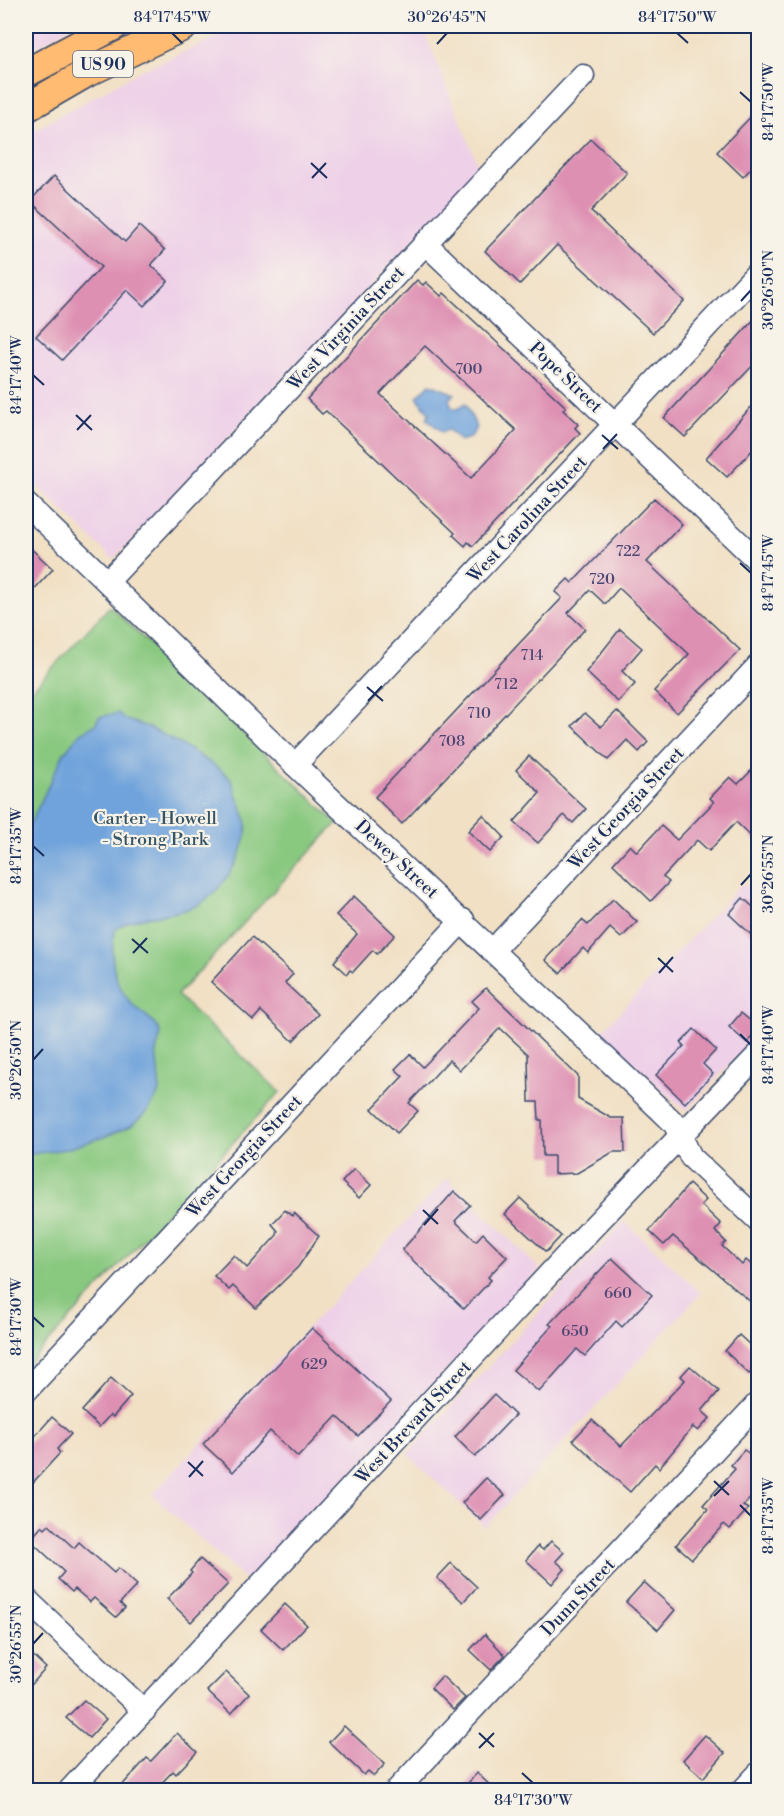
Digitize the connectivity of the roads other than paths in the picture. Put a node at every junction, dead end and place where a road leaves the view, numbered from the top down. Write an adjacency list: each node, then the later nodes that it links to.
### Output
1 (114, 26): 3 (main road, US 90)
2 (184, 26): 5 (main road, US 90)
3 (26, 74)
4 (583, 75): 6 (street, West Virginia Street)
5 (26, 108)
6 (425, 243): 8 (street, Pope Street); 11 (street, West Virginia Street)
7 (759, 272): 8 (street, West Carolina Street)
8 (615, 424): 10 (street, Pope Street); 13 (street, West Carolina Street)
9 (26, 504): 11 (street, Dewey Street)
10 (759, 561)
11 (108, 581): 13 (street, Dewey Street)
12 (759, 666): 15 (street, West Georgia Street)
13 (295, 765): 14 (street, Dewey Street)
14 (462, 921): 15 (street, Dewey Street); 19 (street, West Georgia Street)
15 (493, 950): 17 (street, Dewey Street)
16 (759, 1055): 17 (street, West Brevard Street)
17 (681, 1138): 18 (street, Dewey Street); 22 (street, West Brevard Street)
18 (759, 1220)
19 (26, 1391)
20 (759, 1402): 25 (street, Dunn Street)
21 (26, 1599): 22 (street)
22 (144, 1711): 24 (street, West Brevard Street)
23 (759, 1774): 26 (street)
24 (70, 1791)
25 (397, 1791)
26 (742, 1791)

